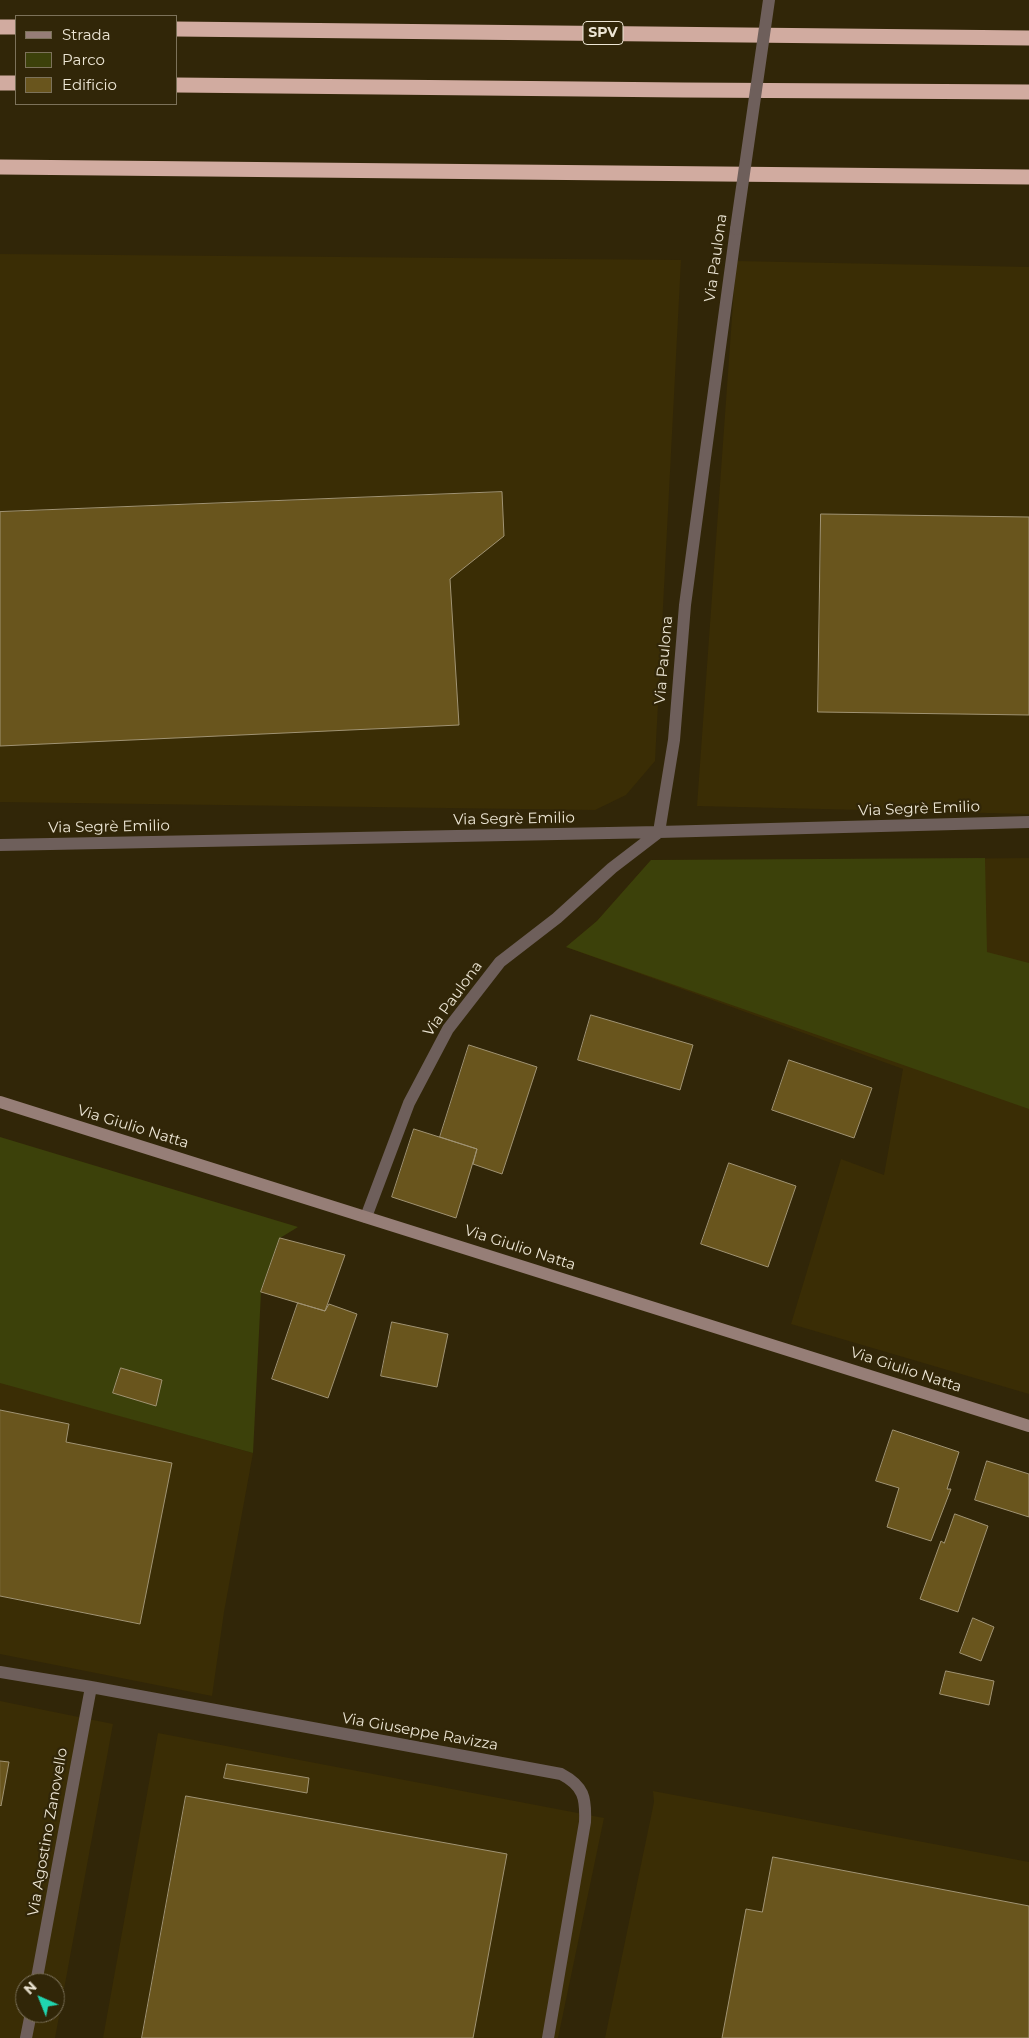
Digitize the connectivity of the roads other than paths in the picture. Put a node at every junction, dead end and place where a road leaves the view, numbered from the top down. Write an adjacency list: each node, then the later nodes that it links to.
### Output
1 (769, 0): 13 (street, Via Paulona, bridge)
2 (0, 27): 3 (highway)
3 (15, 28)
4 (178, 29): 5 (highway, SPV)
5 (1029, 38)
6 (0, 83): 7 (highway)
7 (15, 83)
8 (178, 85): 9 (highway)
9 (1029, 92)
10 (0, 167): 11 (highway)
11 (1029, 177)
12 (1029, 822): 13 (street, Via Segrè Emilio)
13 (659, 832): 14 (street, Via Segrè Emilio); 16 (street, Via Paulona)
14 (0, 845)
15 (0, 1102): 16 (street, Via Giulio Natta)
16 (366, 1217): 17 (street, Via Giulio Natta)
17 (1029, 1426)
18 (0, 1672): 19 (street, Via Giuseppe Ravizza)
19 (91, 1687): 20 (street, Via Agostino Zanovello); 23 (street, Via Giuseppe Ravizza)
20 (38, 1973)
21 (29, 2023): 22 (street)
22 (26, 2038)
23 (548, 2038)

